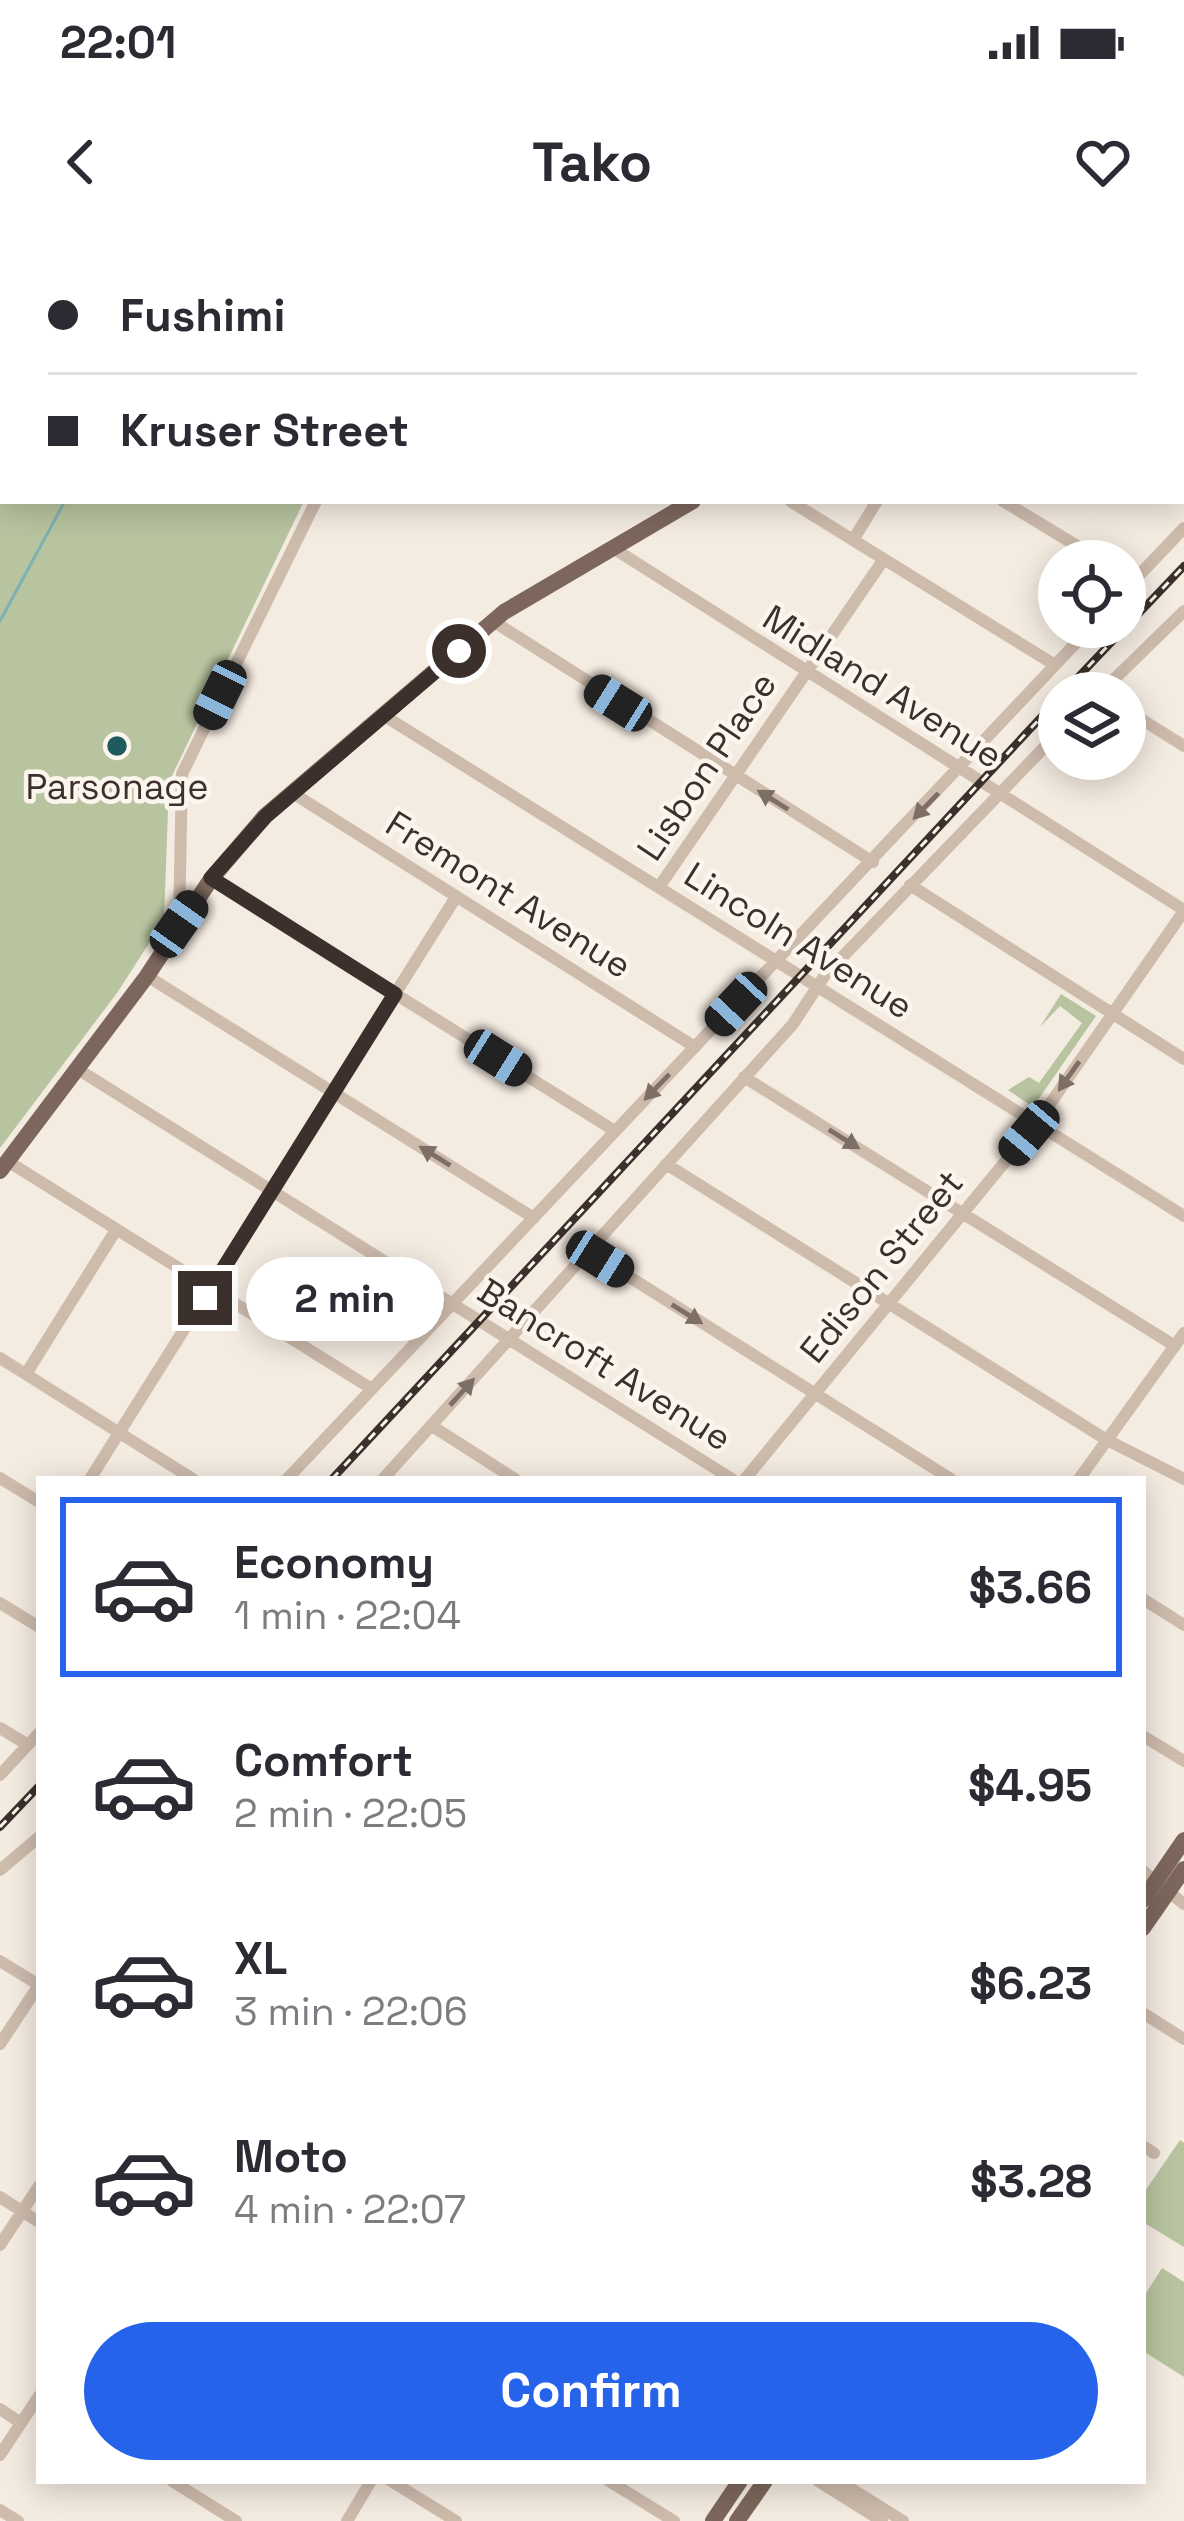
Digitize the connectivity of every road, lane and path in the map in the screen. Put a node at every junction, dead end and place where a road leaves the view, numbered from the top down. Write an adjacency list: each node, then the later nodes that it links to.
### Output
1 (315, 504): 32 (street)
2 (688, 504): 9 (main road)
3 (795, 504): 7 (street)
4 (875, 504): 7 (street)
5 (1009, 504): 8 (street)
6 (1184, 528): 11 (street)
7 (853, 540): 10 (street)
8 (1068, 540)
9 (613, 548): 13 (main road); 17 (street, Midland Avenue)
10 (884, 560): 15 (street); 17 (street, Lisbon Place)
11 (1146, 565)
12 (1184, 612): 16 (street)
13 (493, 621): 18 (main road); 23 (street)
14 (1071, 648): 15 (street)
15 (1055, 665): 22 (street)
16 (1122, 672)
17 (806, 673): 22 (street, Midland Avenue); 23 (street, Lisbon Place)
18 (383, 715): 24 (main road); 29 (street, Lincoln Avenue)
19 (1146, 722): 20 (street)
20 (1184, 746)
21 (1038, 753): 25 (street)
22 (960, 770): 25 (street, Midland Avenue); 26 (street, one-way to 26)
23 (735, 777): 26 (street, one-way to 23); 29 (street, Lisbon Place)
24 (291, 792): 27 (main road); 30 (street, Fremont Avenue)
25 (997, 793): 28 (street); 31 (street, Midland Avenue)
26 (873, 862): 33 (street)
27 (211, 878): 32 (main road); 36 (street)
28 (910, 885): 35 (street); 37 (street)
29 (658, 887): 33 (street, Lincoln Avenue)
30 (456, 896): 36 (street); 38 (street, Fremont Avenue)
31 (1184, 910): 37 (street, Edison Street)
32 (179, 924): 34 (main road)
33 (780, 963): 35 (street, Lincoln Avenue); 38 (street)
34 (147, 976): 40 (main road); 42 (street)
35 (814, 984): 41 (street); 43 (street, Lincoln Avenue)
36 (395, 994): 42 (street); 44 (street)
37 (1113, 1012): 39 (street); 43 (street, Edison Street, one-way to 43)
38 (695, 1047): 44 (street, one-way to 44)
39 (1184, 1059)
40 (79, 1070): 46 (main road); 47 (street, Bancroft Avenue)
41 (744, 1077): 45 (street); 48 (street, one-way to 48)
42 (334, 1093): 47 (street); 50 (street, one-way to 42)
43 (1036, 1124): 48 (street, Edison Street); 49 (street, Lincoln Avenue)
44 (615, 1131): 50 (street)
45 (666, 1165): 52 (street); 54 (street)
46 (4, 1167): 51 (street)
47 (272, 1192): 53 (street); 55 (street, Bancroft Avenue)
48 (962, 1213): 54 (street, Edison Street); 57 (street)
49 (1184, 1216)
50 (534, 1218): 55 (street)
51 (116, 1230): 53 (street); 59 (street)
52 (588, 1251): 56 (street); 61 (street, one-way to 61)
53 (210, 1289): 60 (street); 63 (street)
54 (888, 1304): 61 (street, Edison Street); 64 (street)
55 (458, 1307): 56 (street, Bancroft Avenue); 60 (street)
56 (506, 1336): 62 (street, one-way to 56); 70 (street, Bancroft Avenue)
57 (1180, 1340): 64 (street)
58 (0, 1358): 59 (street)
59 (26, 1374): 63 (street)
60 (372, 1388): 67 (street)
61 (814, 1394): 71 (street, Edison Street); 72 (street)
62 (432, 1426): 68 (street); 69 (street)
63 (120, 1433): 65 (street); 66 (street)
64 (1107, 1440): 73 (street); 75 (street)
65 (92, 1476)
66 (188, 1476)
67 (289, 1476)
68 (386, 1476)
69 (510, 1476)
70 (727, 1476)
71 (747, 1476)
72 (946, 1476)
73 (1081, 1476)
74 (0, 1478): 76 (street)
75 (1184, 1479)
76 (36, 1500)
77 (1146, 1601): 80 (street)
78 (0, 1603): 79 (street)
79 (36, 1625)
80 (1184, 1625)
81 (0, 1728): 84 (street)
82 (36, 1736): 84 (street)
83 (1146, 1738): 85 (street)
84 (28, 1745): 86 (street)
85 (1184, 1761)
86 (0, 1775)
87 (1184, 1840): 91 (main road)
88 (36, 1843): 90 (street)
89 (1184, 1869): 91 (main road)
90 (0, 1870)
91 (1156, 1881): 92 (street); 93 (main road)
92 (1184, 1904)
93 (1146, 1917)
94 (0, 1961): 95 (street)
95 (36, 1983)
96 (36, 1990): 99 (street)
97 (1146, 2015): 98 (street)
98 (1184, 2039)
99 (0, 2044)
100 (36, 2190): 102 (street)
101 (0, 2197): 102 (street)
102 (22, 2211): 103 (street); 104 (street)
103 (36, 2220)
104 (0, 2245)
105 (36, 2401): 107 (street)
106 (0, 2409): 107 (street)
107 (21, 2423): 108 (street)
108 (0, 2455)
109 (177, 2484): 119 (street)
110 (369, 2484): 120 (street)
111 (396, 2484): 121 (street)
112 (614, 2484): 122 (street)
113 (738, 2484): 123 (main road)
114 (763, 2484): 124 (main road)
115 (823, 2484): 125 (street)
116 (844, 2484): 126 (street)
117 (0, 2510): 118 (street)
118 (18, 2521)
119 (236, 2521)
120 (347, 2521)
121 (455, 2521)
122 (674, 2521)
123 (713, 2521)
124 (737, 2521)
125 (882, 2521)
126 (903, 2521)

